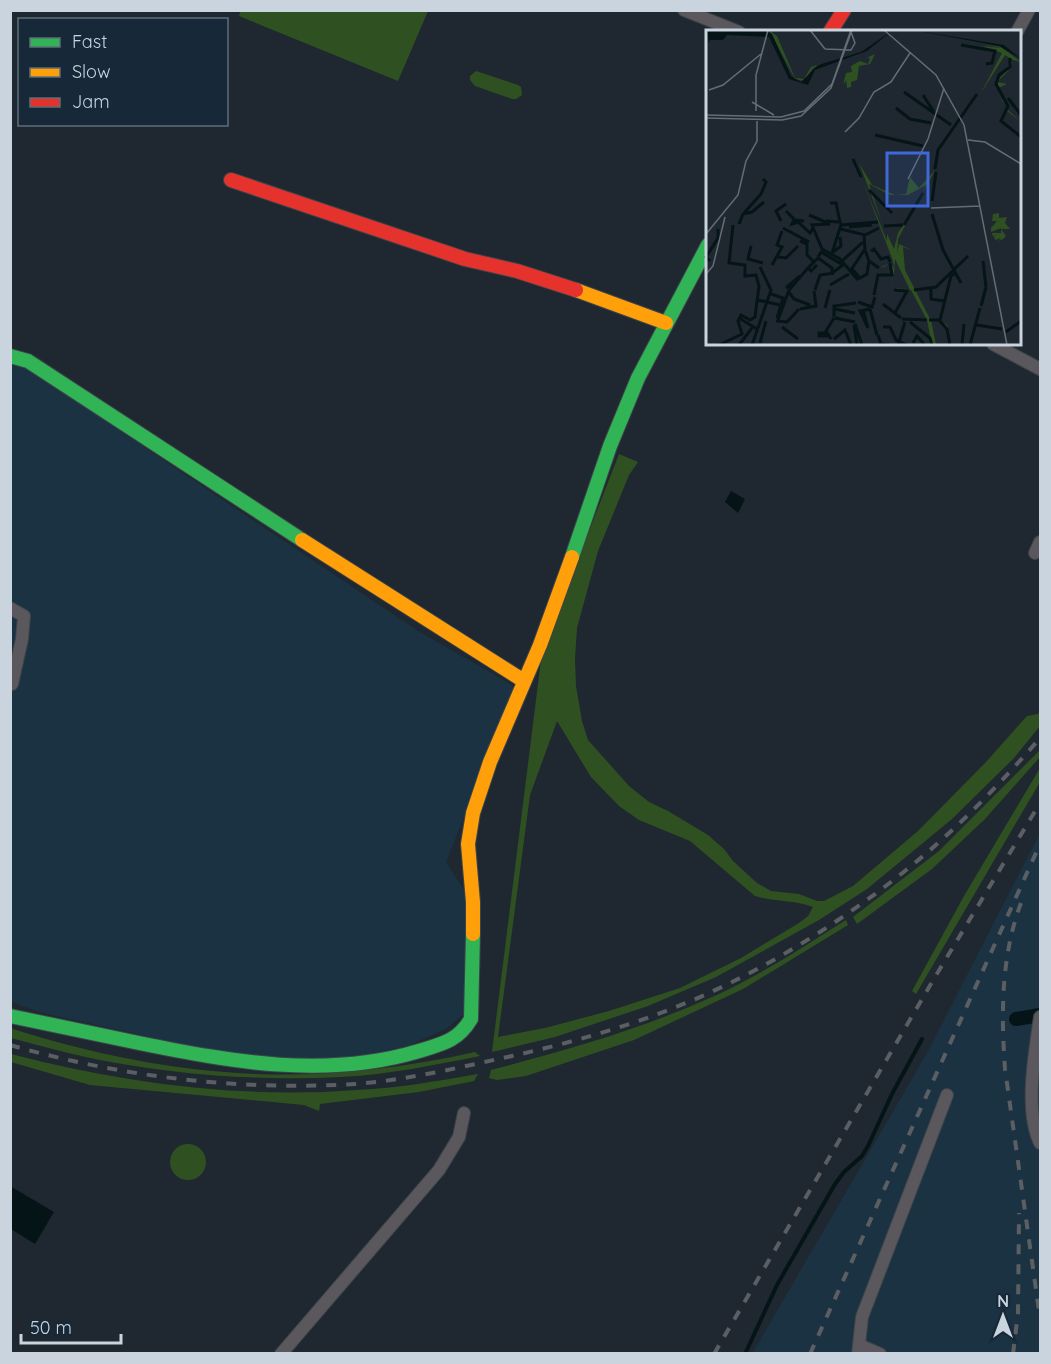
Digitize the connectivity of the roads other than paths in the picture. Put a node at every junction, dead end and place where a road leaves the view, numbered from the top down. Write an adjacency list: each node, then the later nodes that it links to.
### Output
1 (684, 10): 4 (street)
2 (844, 10): 5 (street)
3 (1029, 10): 6 (street)
4 (733, 30)
5 (831, 30)
6 (1018, 30)
7 (231, 180): 9 (street)
8 (706, 249): 9 (street)
9 (666, 323): 14 (street)
10 (995, 345): 12 (street)
11 (10, 356): 14 (street)
12 (1041, 369)
13 (10, 608): 15 (street)
14 (524, 681): 16 (street)
15 (12, 684)
16 (10, 1016)
17 (1041, 1017): 18 (street)
18 (1040, 1022): 21 (street)
19 (947, 1095): 22 (street)
20 (464, 1113): 23 (street)
21 (1041, 1143)
22 (859, 1349): 24 (street)
23 (281, 1353)
24 (880, 1353)

